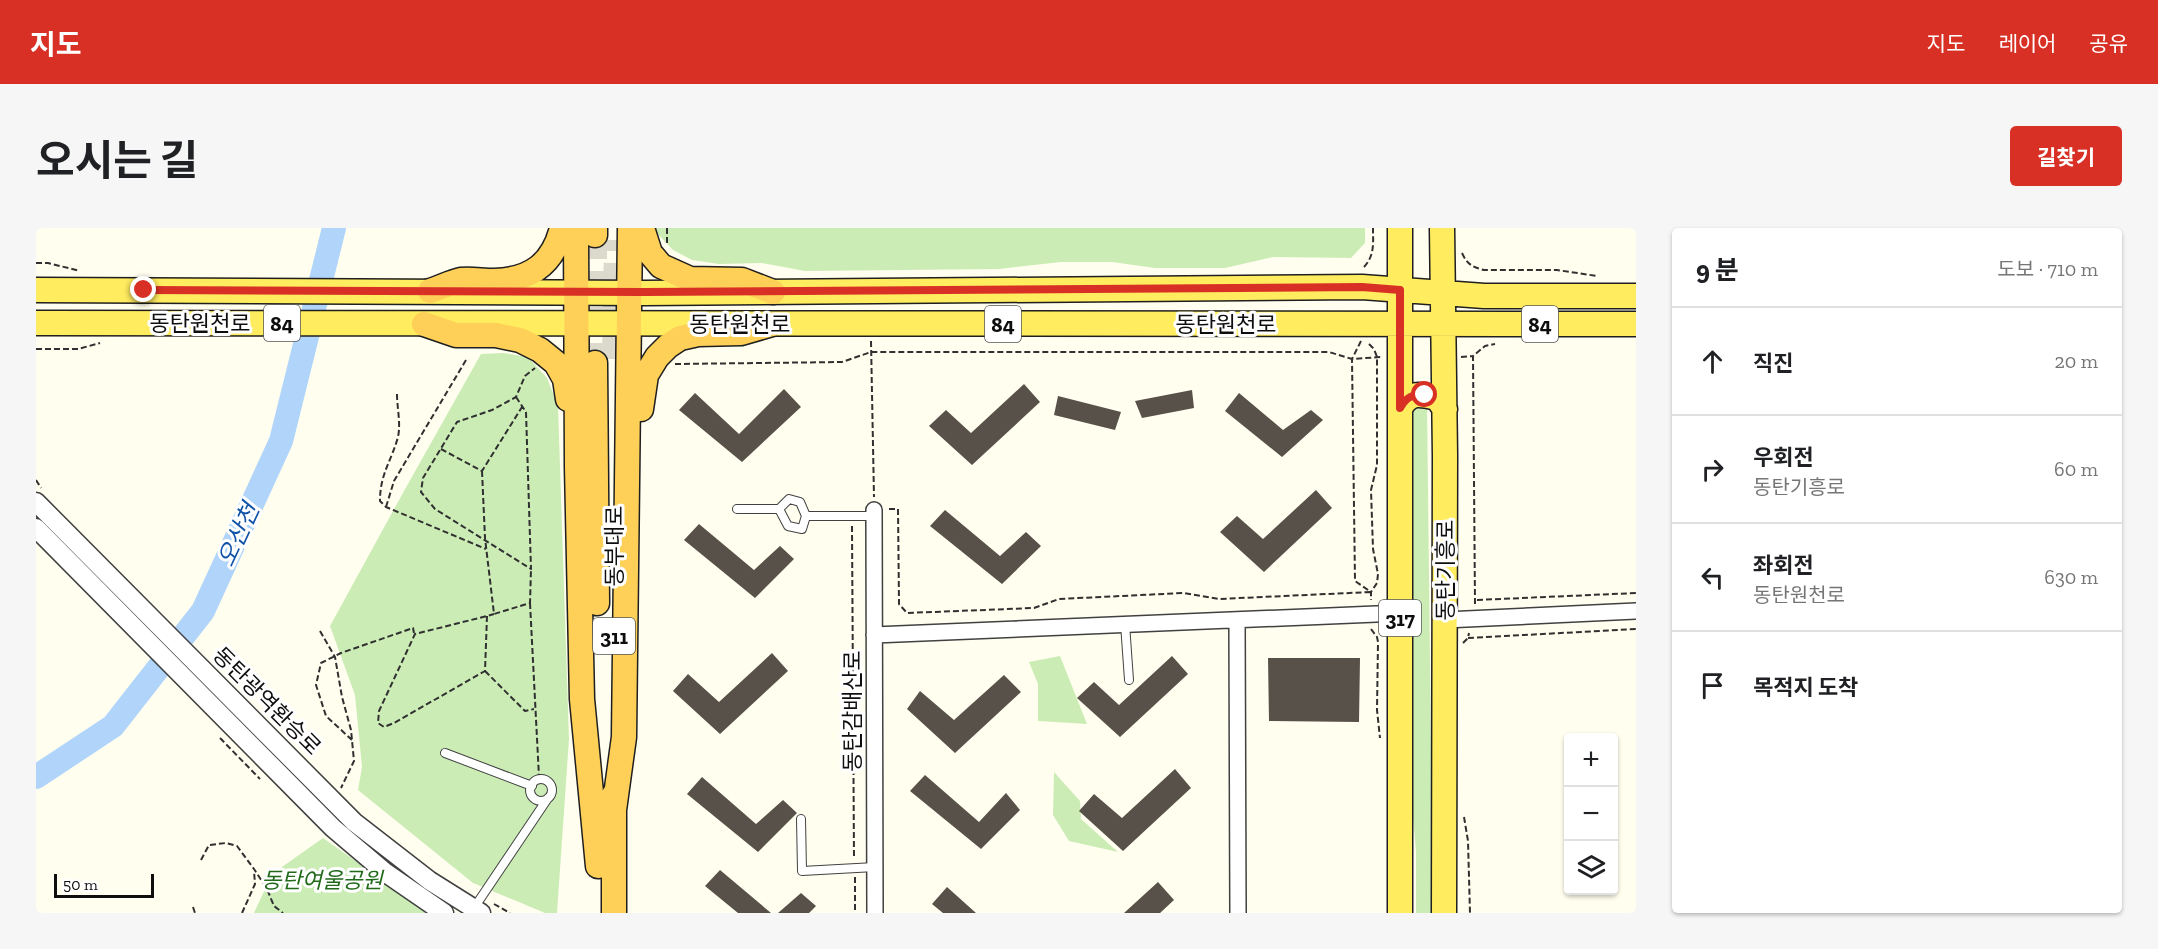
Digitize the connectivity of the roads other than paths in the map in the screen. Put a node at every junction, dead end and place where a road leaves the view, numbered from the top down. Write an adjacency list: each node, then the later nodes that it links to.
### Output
1 (562, 228): 8 (highway)
2 (642, 228): 11 (highway)
3 (1400, 228): 7 (main road, 동탄기흥로 / 317)
4 (1442, 228): 12 (main road, 동탄기흥로 / 317)
5 (605, 231): 9 (highway); 10 (highway)
6 (36, 290): 8 (main road, 동탄원천로 / 84)
7 (1400, 290): 11 (main road, 동탄원천로 / 84); 12 (main road, 동탄원천로 / 84); 19 (main road, 동탄기흥로 / 317)
8 (430, 291): 9 (main road, 동탄원천로 / 84)
9 (576, 292): 10 (main road, 동탄원천로 / 84); 16 (highway)
10 (631, 292): 11 (main road, 동탄원천로 / 84); 17 (highway)
11 (773, 292)
12 (1444, 293): 13 (main road, 84); 20 (main road, 동탄기흥로 / 317)
13 (1636, 296)
14 (36, 323): 15 (main road, 동탄원천로 / 84)
15 (424, 324): 16 (main road, 동탄원천로 / 84); 24 (highway)
16 (576, 324): 17 (main road, 동탄원천로 / 84); 24 (highway)
17 (630, 324): 18 (main road, 동탄원천로 / 84); 25 (highway)
18 (772, 324): 19 (main road, 동탄원천로 / 84); 25 (highway)
19 (1400, 324): 20 (main road, 동탄원천로 / 84); 22 (main road, 동탄기흥로 / 317)
20 (1444, 324): 21 (main road, 84); 23 (main road, 동탄기흥로 / 317)
21 (1636, 324)
22 (1400, 408): 23 (main road); 33 (main road, 동탄기흥로 / 317)
23 (1445, 409): 35 (main road, 동탄기흥로 / 317)
24 (577, 467): 44 (highway)
25 (627, 470): 42 (highway)
26 (41, 507): 46 (street, 동탄광역환승로)
27 (738, 509): 28 (lane)
28 (779, 509): 30 (lane); 30 (lane)
29 (874, 513): 30 (lane); 37 (street, 동탄감배산로)
30 (806, 516)
31 (36, 528): 47 (street, 동탄광역환승로)
32 (1636, 611): 35 (street)
33 (1400, 613): 34 (street); 52 (main road, 동탄기흥로 / 317)
34 (1237, 620): 36 (street); 51 (street)
35 (1445, 620): 53 (main road, 동탄기흥로 / 317)
36 (1125, 624): 37 (street); 38 (lane)
37 (874, 635): 45 (street, 동탄감배산로)
38 (1129, 680)
39 (445, 753): 40 (lane)
40 (532, 786): 41 (lane); 41 (lane)
41 (548, 798): 46 (lane)
42 (614, 810): 44 (highway, 동부대로 / 311); 49 (highway, 동부대로 / 311)
43 (801, 819): 45 (lane)
44 (598, 866): 48 (highway, 동부대로 / 311)
45 (875, 867): 50 (street, 동탄감배산로)
46 (478, 906)
47 (444, 913)
48 (598, 913)
49 (614, 913)
50 (875, 913)
51 (1238, 913)
52 (1400, 913)
53 (1444, 913)

